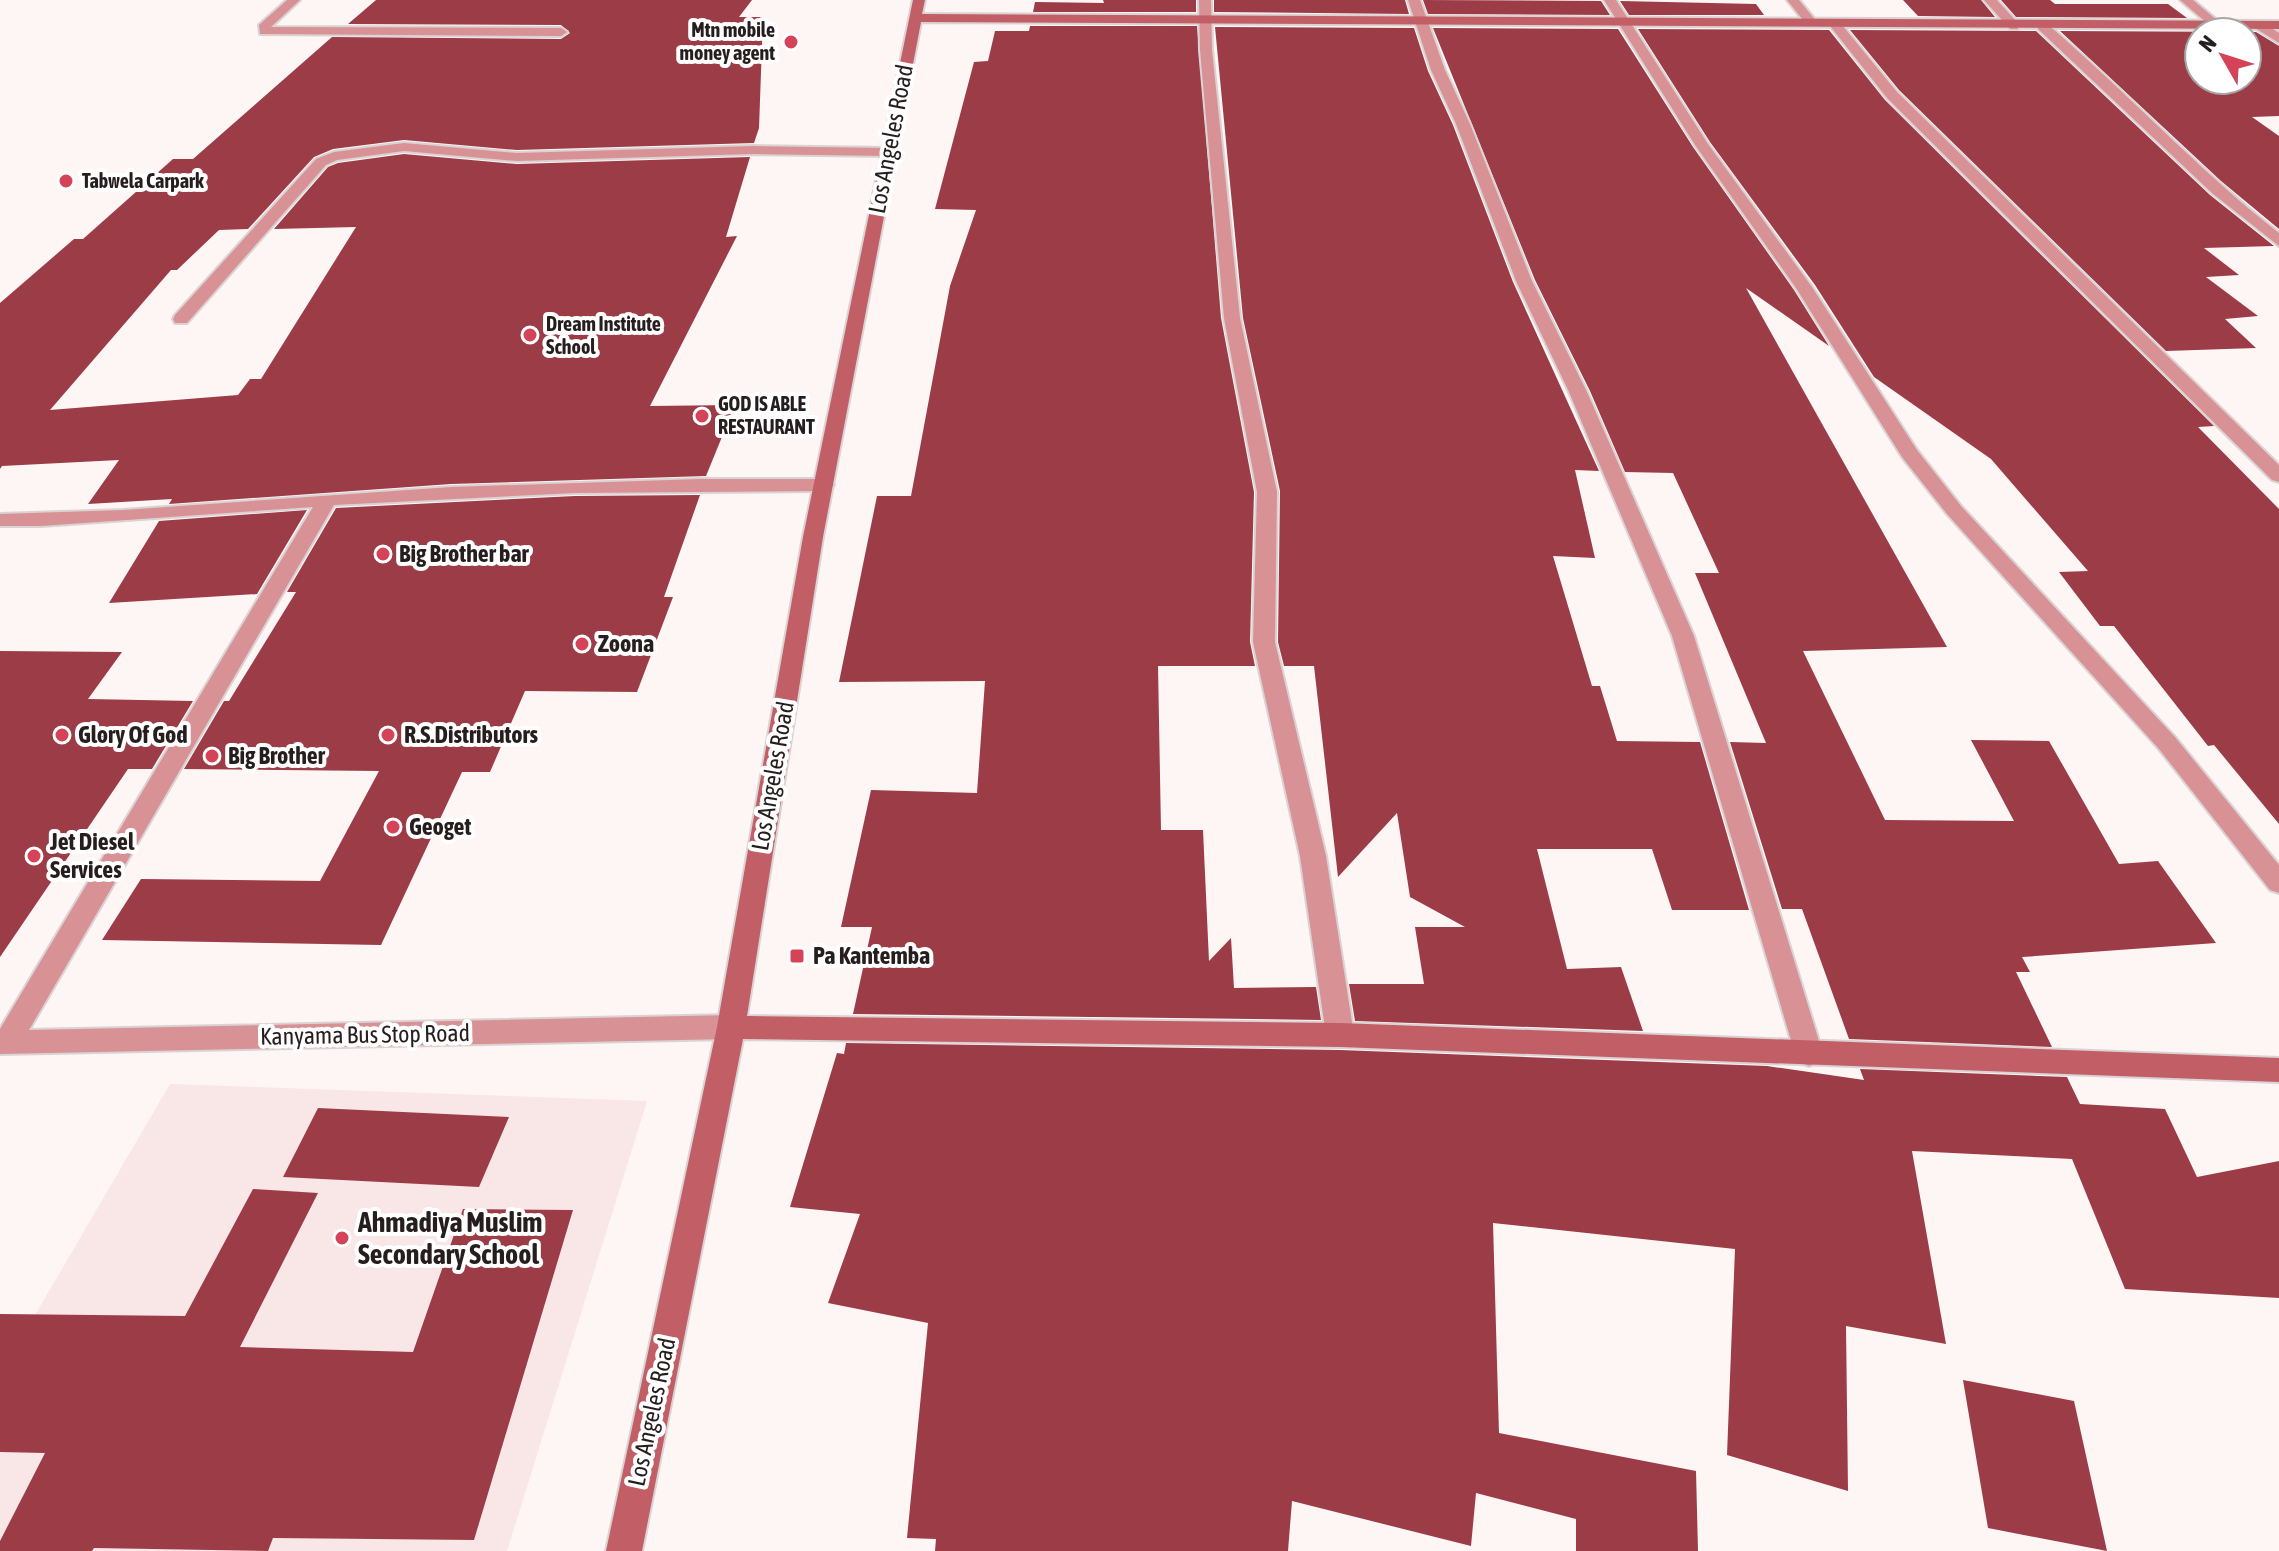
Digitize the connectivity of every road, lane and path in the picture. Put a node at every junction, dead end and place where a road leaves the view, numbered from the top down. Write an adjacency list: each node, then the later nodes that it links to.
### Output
1 (294, 0): 16 (street)
2 (1610, 0): 10 (street)
3 (1793, 0): 11 (street)
4 (1990, 0): 13 (street)
5 (2186, 0): 9 (street)
6 (916, 9): 7 (street); 17 (street, Los Angeles Road)
7 (1204, 10): 8 (street); 26 (street)
8 (1416, 10): 10 (street); 28 (street)
9 (2206, 16)
10 (1623, 21): 11 (street); 24 (street)
11 (1811, 22): 12 (street)
12 (1834, 23): 13 (street); 20 (street)
13 (2014, 26): 14 (street)
14 (2042, 26): 15 (street); 18 (street)
15 (2183, 26)
16 (561, 32)
17 (889, 152): 19 (street); 21 (street, Los Angeles Road)
18 (2279, 241)
19 (181, 319)
20 (2279, 476)
21 (824, 485): 22 (street); 25 (street, Los Angeles Road)
22 (327, 500): 23 (street); 27 (street)
23 (0, 520)
24 (2279, 883)
25 (731, 1027): 26 (street); 27 (street, Kanyama Bus Stop Road); 30 (street, Los Angeles Road)
26 (1340, 1035): 28 (street)
27 (4, 1042)
28 (1809, 1054): 29 (street)
29 (2279, 1070)
30 (624, 1551)

